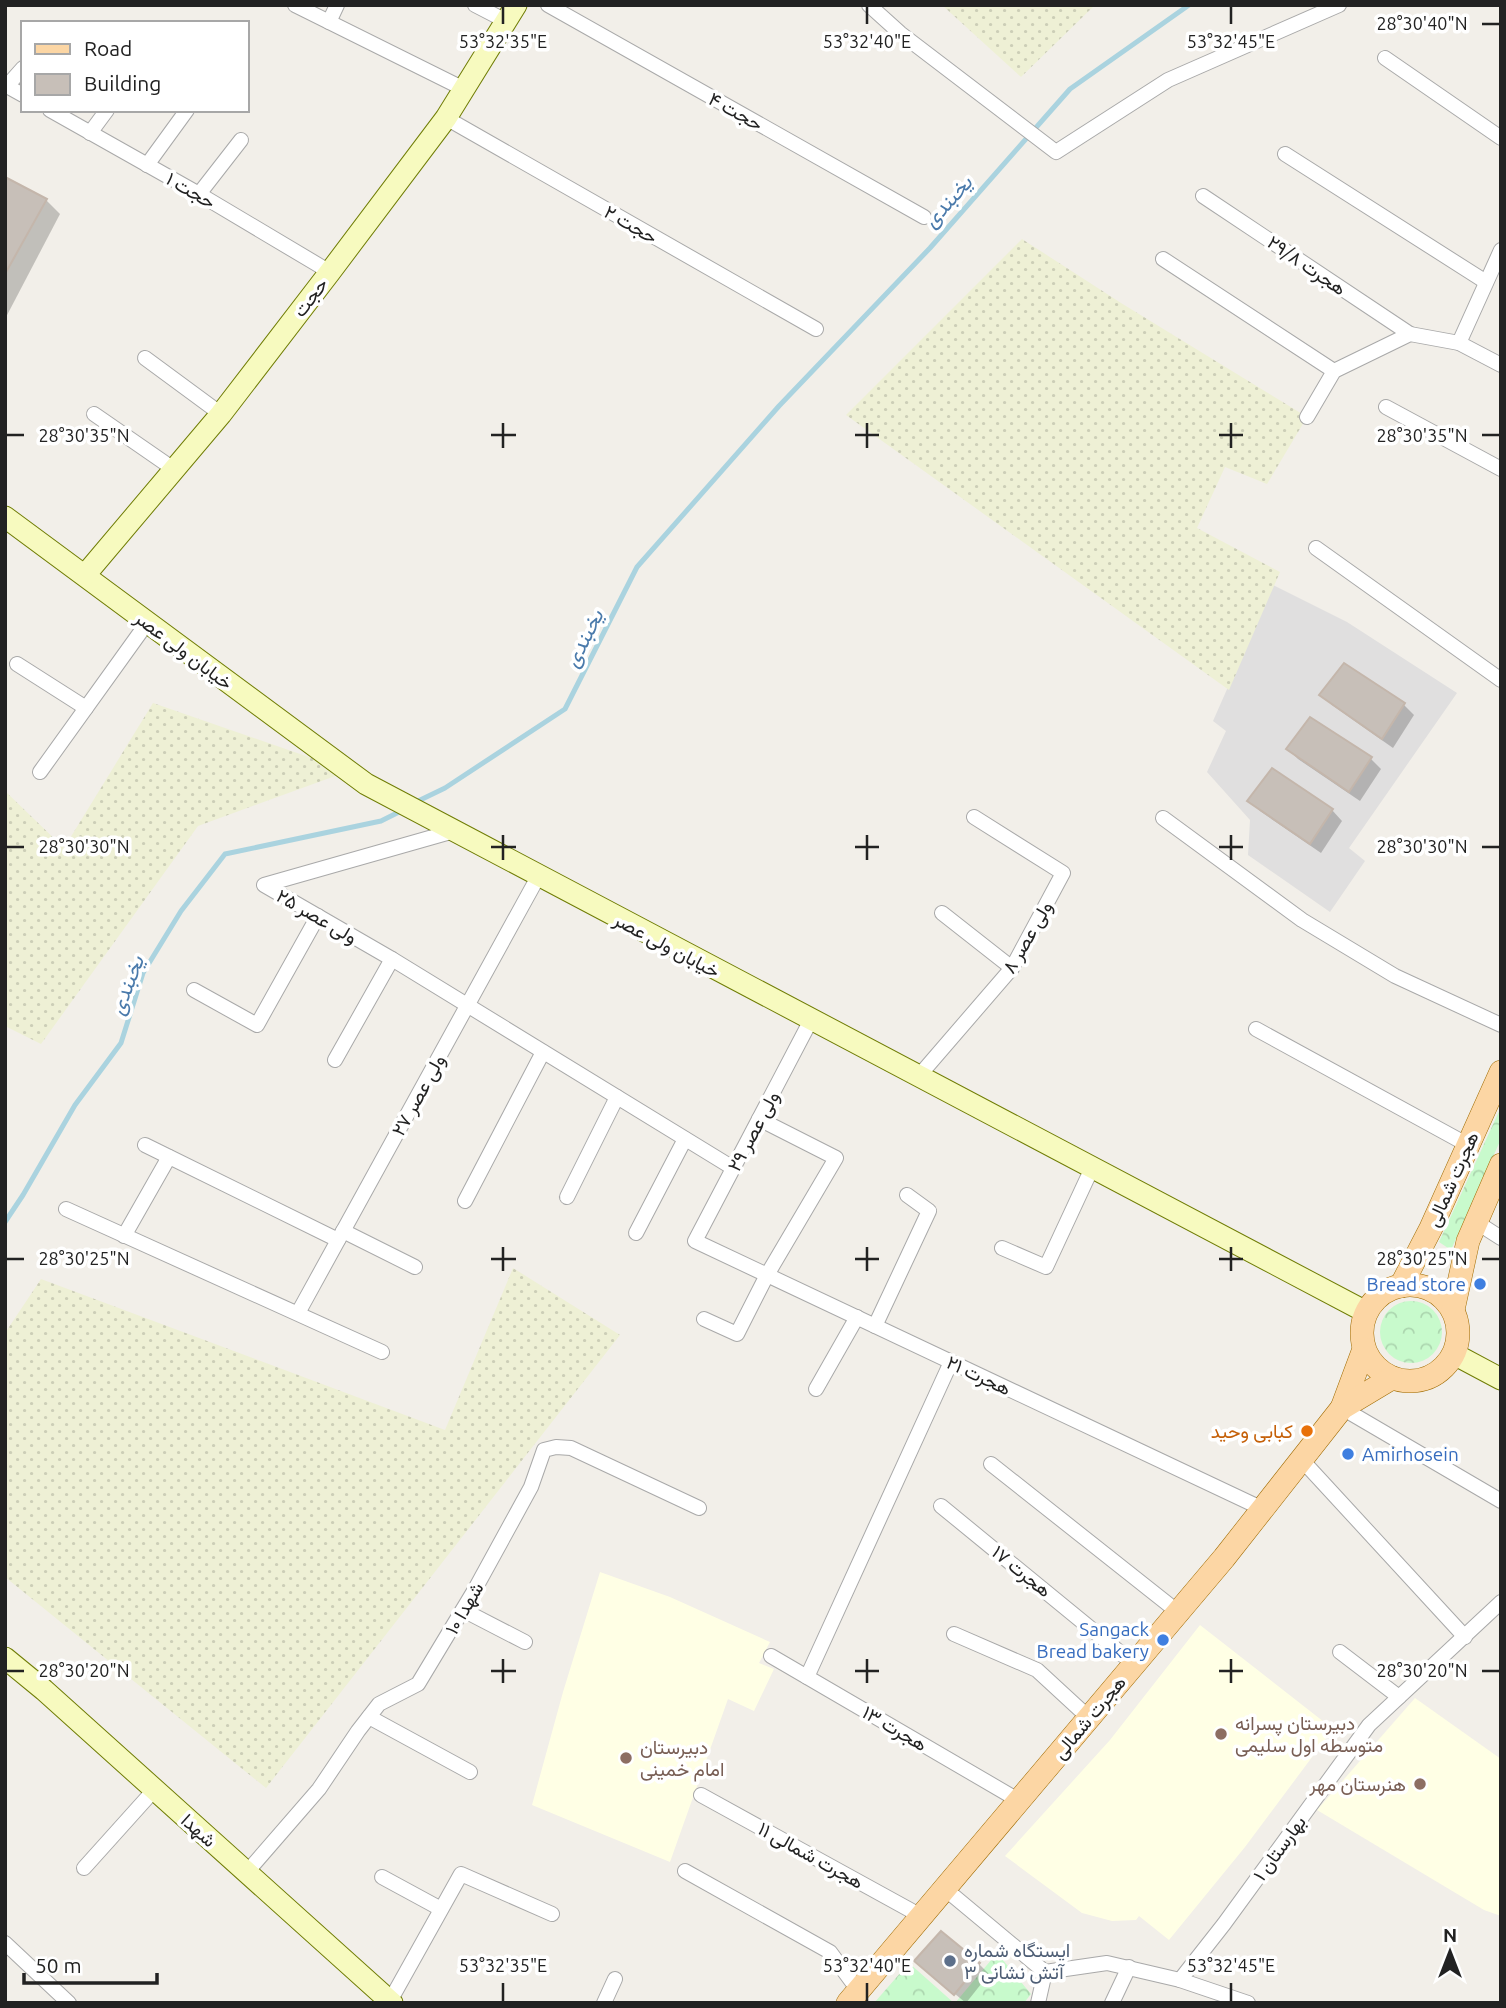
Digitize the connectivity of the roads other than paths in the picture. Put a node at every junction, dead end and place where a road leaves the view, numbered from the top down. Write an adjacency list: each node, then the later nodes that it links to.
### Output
1 (295, 5): 8 (street)
2 (337, 5): 8 (street)
3 (475, 5): 7 (street)
4 (548, 5): 24 (street, حجت ۴)
5 (869, 5): 6 (street)
6 (1339, 5)
7 (511, 13): 12 (main road, حجت)
8 (329, 22): 12 (street)
9 (1385, 58): 18 (street)
10 (21, 70): 11 (street)
11 (6, 86)
12 (464, 89): 16 (main road, حجت)
13 (53, 112): 17 (street, حجت ۱)
14 (106, 112): 17 (street)
15 (186, 112): 21 (street)
16 (446, 118): 27 (main road, حجت); 29 (street, حجت ۲)
17 (90, 133): 21 (street, حجت ۱)
18 (1501, 138)
19 (241, 140): 22 (street)
20 (1285, 154): 28 (street)
21 (146, 165): 22 (street, حجت ۱)
22 (199, 194): 27 (street, حجت ۱)
23 (1203, 196): 30 (street, هجرت ۲۹/۸)
24 (924, 217)
25 (1501, 250): 28 (street)
26 (1163, 259): 34 (street)
27 (330, 272): 37 (main road, حجت)
28 (1486, 282): 31 (street)
29 (816, 329)
30 (1410, 334): 31 (street); 34 (street)
31 (1459, 343): 33 (street)
32 (145, 358): 37 (street)
33 (1501, 365)
34 (1334, 370): 38 (street)
35 (1386, 407): 39 (street)
36 (94, 414): 40 (street)
37 (221, 414): 40 (main road, حجت)
38 (1307, 417)
39 (1501, 468)
40 (174, 470): 43 (main road, حجت)
41 (5, 517): 43 (main road, خیابان ولی عصر)
42 (1316, 548): 46 (street)
43 (85, 575): 44 (main road, خیابان ولی عصر)
44 (147, 623): 47 (street); 51 (main road, خیابان ولی عصر)
45 (17, 664): 47 (street)
46 (1501, 680)
47 (86, 708): 48 (street)
48 (40, 772)
49 (975, 817): 56 (street, ولی عصر ۸)
50 (1163, 818): 60 (street)
51 (453, 831): 52 (main road, خیابان ولی عصر); 54 (street, ولی عصر ۲۵)
52 (538, 877): 58 (street, ولی عصر ۲۷); 59 (main road, خیابان ولی عصر)
53 (942, 914): 56 (street)
54 (318, 916): 55 (street, ولی عصر ۲۵); 57 (street)
55 (392, 958): 58 (street, ولی عصر ۲۵); 63 (street)
56 (1013, 968): 65 (street, ولی عصر ۸)
57 (194, 990)
58 (467, 1005): 62 (street, ولی عصر ۲۵); 82 (street, ولی عصر ۲۷)
59 (811, 1020): 65 (main road, خیابان ولی عصر); 67 (street, ولی عصر ۲۹)
60 (1501, 1025)
61 (1256, 1029): 70 (street)
62 (543, 1052): 66 (street, ولی عصر ۲۵); 77 (street)
63 (335, 1060)
64 (1501, 1072): 70 (main road, هجرت شمالی)
65 (918, 1077): 74 (main road, خیابان ولی عصر)
66 (617, 1097): 68 (street, ولی عصر ۲۵); 76 (street)
67 (759, 1119): 73 (street, ولی عصر ۲۹); 87 (street)
68 (685, 1139): 73 (street, ولی عصر ۲۵); 80 (street)
69 (145, 1145): 71 (street)
70 (1468, 1145): 88 (main road, هجرت شمالی)
71 (169, 1157): 81 (street); 82 (street)
72 (1501, 1165): 79 (main road, هجرت شمالی)
73 (733, 1168): 84 (street, ولی عصر ۲۹)
74 (1092, 1168): 85 (street); 90 (main road, خیابان ولی عصر)
75 (907, 1195): 94 (street)
76 (567, 1197)
77 (465, 1201)
78 (66, 1209): 81 (street)
79 (1476, 1222): 83 (street); 89 (main road, هجرت شمالی)
80 (636, 1233)
81 (124, 1236): 91 (street)
82 (340, 1236): 86 (street); 91 (street, ولی عصر ۲۷)
83 (1501, 1238)
84 (695, 1241): 87 (street, هجرت ۲۱)
85 (1002, 1248)
86 (415, 1267)
87 (766, 1275): 92 (street, هجرت ۲۱); 93 (street)
88 (1401, 1286): 89 (main road); 90 (main road)
89 (1452, 1310): 97 (main road)
90 (1366, 1312): 95 (main road)
91 (298, 1313): 96 (street)
92 (857, 1317): 94 (street, هجرت ۲۱); 101 (street)
93 (704, 1319)
94 (875, 1326): 98 (street, هجرت ۲۱)
95 (1364, 1349): 99 (main road); 102 (main road)
96 (382, 1352)
97 (1454, 1354): 99 (main road); 100 (main road)
98 (951, 1362): 108 (street, هجرت ۲۱); 119 (street)
99 (1392, 1378): 102 (main road, هجرت شمالی)
100 (1501, 1379)
101 (816, 1389)
102 (1342, 1408): 103 (main road, هجرت شمالی); 105 (street)
103 (1301, 1459): 108 (main road, هجرت شمالی); 113 (street)
104 (991, 1464): 111 (street)
105 (1501, 1501)
106 (942, 1506): 118 (street, هجرت ۱۷)
107 (699, 1508): 110 (street, شهدا ۱۰)
108 (1263, 1509): 111 (main road, هجرت شمالی)
109 (1501, 1602): 113 (street, بهارستان ۱)
110 (463, 1610): 114 (street); 121 (street, شهدا ۱۰)
111 (1178, 1612): 118 (main road, هجرت شمالی)
112 (954, 1634): 122 (street)
113 (1465, 1637): 120 (street, بهارستان ۱)
114 (525, 1642)
115 (1340, 1652): 120 (street)
116 (771, 1656): 119 (street, هجرت ۱۳)
117 (5, 1658): 124 (main road, شهدا)
118 (1134, 1664): 122 (main road, هجرت شمالی)
119 (807, 1677): 126 (street, هجرت ۱۳)
120 (1399, 1697): 139 (street, بهارستان ۱)
121 (369, 1717): 123 (street); 129 (street, شهدا ۱۰)
122 (1088, 1717): 126 (main road, هجرت شمالی)
123 (470, 1772)
124 (155, 1789): 127 (street); 129 (main road, شهدا)
125 (701, 1795): 134 (street, هجرت شمالی ۱۱)
126 (1018, 1800): 131 (main road, هجرت شمالی)
127 (84, 1868)
128 (685, 1871): 140 (street)
129 (247, 1872): 142 (main road, شهدا)
130 (382, 1877): 132 (street)
131 (944, 1888): 134 (main road, هجرت شمالی); 137 (street)
132 (442, 1909): 133 (street); 142 (street)
133 (552, 1914)
134 (920, 1916): 140 (main road, هجرت شمالی)
135 (5, 1942): 143 (street)
136 (1129, 1967): 137 (street); 139 (street); 146 (street)
137 (1045, 1972): 145 (street)
138 (615, 1979): 144 (street)
139 (1180, 1980): 141 (street)
140 (853, 1996)
141 (1232, 2000): 147 (street)
142 (391, 2002)
143 (69, 2003)
144 (604, 2003)
145 (1038, 2003)
146 (1112, 2003)
147 (1248, 2003)

